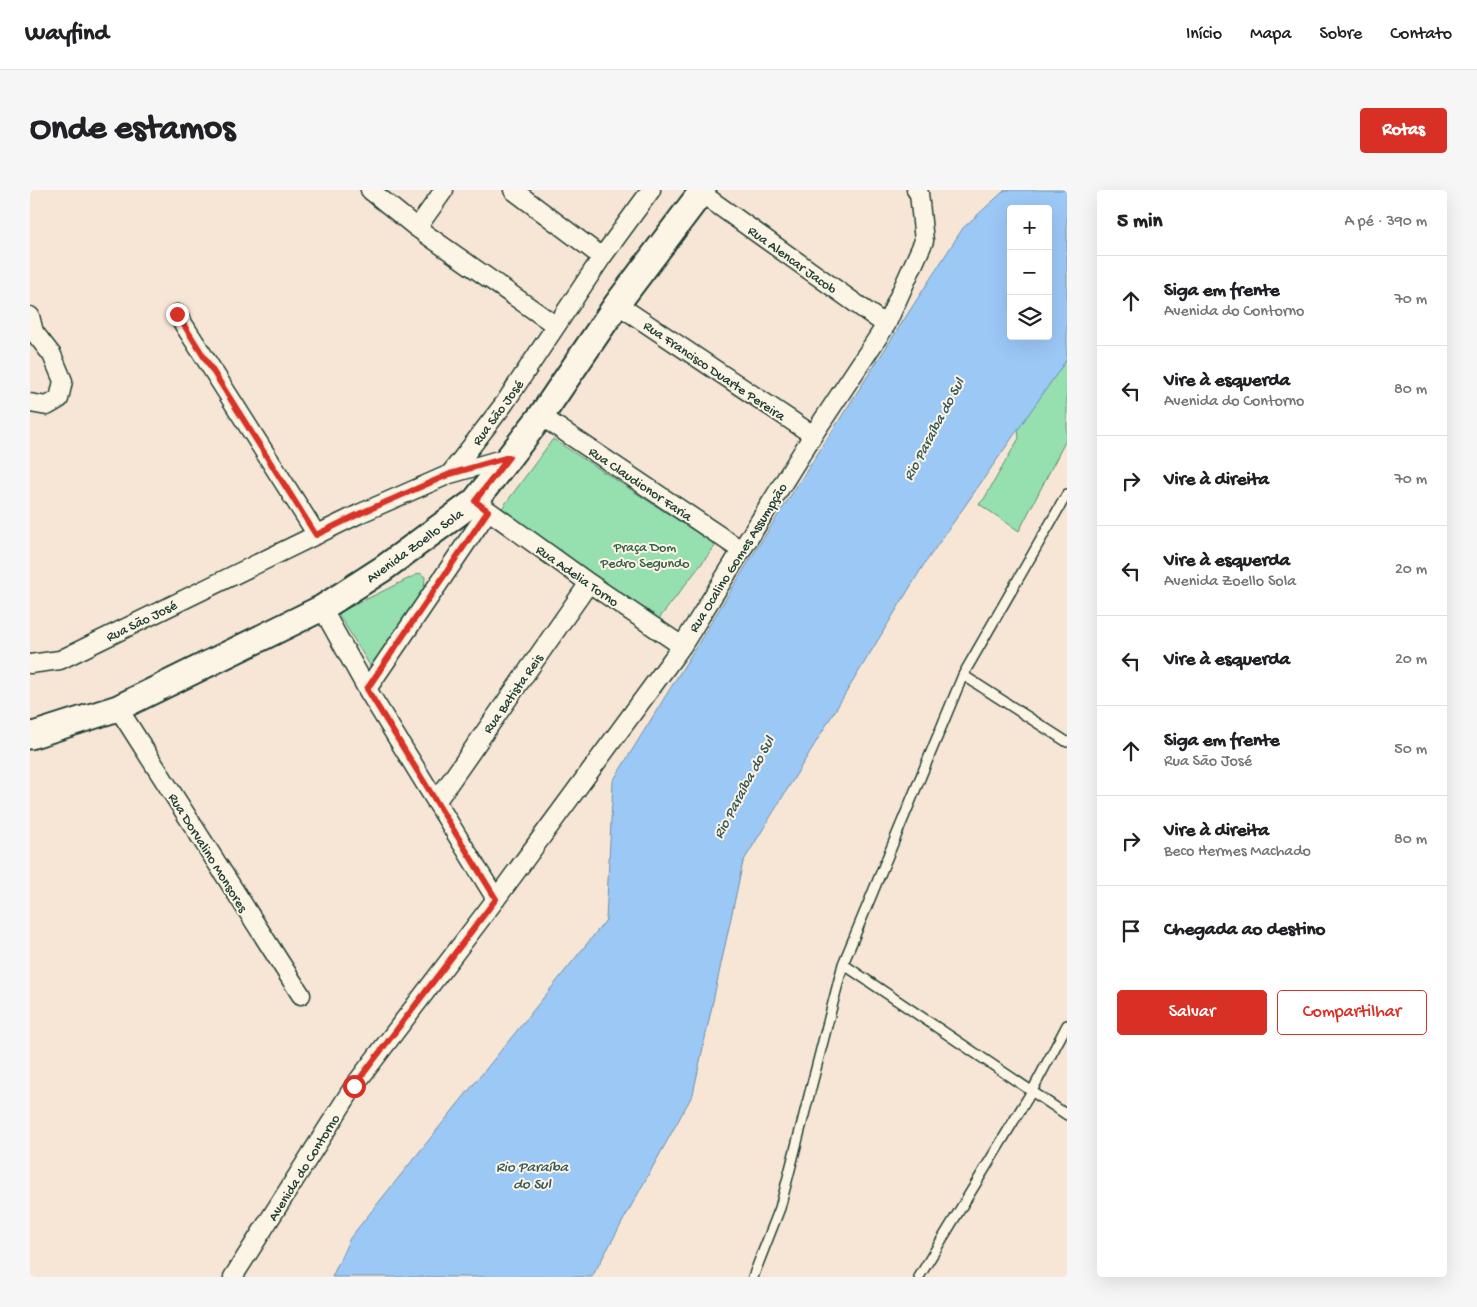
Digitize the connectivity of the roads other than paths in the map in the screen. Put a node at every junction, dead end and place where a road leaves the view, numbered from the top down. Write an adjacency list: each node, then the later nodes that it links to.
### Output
1 (370, 190): 7 (street)
2 (444, 190): 7 (street)
3 (513, 190): 8 (street)
4 (651, 190): 8 (street, Rua São José)
5 (916, 190): 12 (street, Rua Ocalino Gomes Assumpção)
6 (702, 191): 9 (main road, Avenida Zoello Sola); 12 (street, Rua Alencar Jacob)
7 (417, 228): 13 (street)
8 (602, 257): 13 (street, Rua São José)
9 (617, 304): 15 (main road, Avenida Zoello Sola); 16 (street, Rua Francisco Duarte Pereira)
10 (177, 314): 21 (street)
11 (30, 316): 14 (street)
12 (886, 325): 16 (street, Rua Ocalino Gomes Assumpção)
13 (555, 326): 18 (street, Rua São José)
14 (30, 403)
15 (541, 416): 17 (main road, Avenida Zoello Sola); 22 (street, Rua Claudionor Faria)
16 (813, 436): 22 (street, Rua Ocalino Gomes Assumpção)
17 (509, 457): 18 (street); 20 (main road, Avenida Zoello Sola)
18 (450, 474): 21 (street, Rua São José)
19 (1067, 494): 27 (lane)
20 (481, 506): 23 (street, Rua Adelia Torno); 24 (main road, Avenida Zoello Sola); 28 (street)
21 (316, 535): 26 (street, Rua São José)
22 (741, 550): 25 (street, Rua Ocalino Gomes Assumpção)
23 (588, 583): 25 (street, Rua Adelia Torno); 32 (street, Rua Batista Reis)
24 (322, 608): 28 (street); 29 (main road, Avenida Zoello Sola)
25 (682, 646): 33 (street, Rua Ocalino Gomes Assumpção)
26 (30, 664)
27 (963, 675): 31 (lane); 34 (lane)
28 (367, 689): 32 (street)
29 (118, 708): 30 (main road, Avenida Zoello Sola); 35 (street, Rua Dorvalino Monsores)
30 (30, 736)
31 (1067, 742)
32 (436, 802): 33 (street)
33 (496, 899): 39 (street, Avenida do Contorno)
34 (844, 964): 37 (lane); 40 (lane)
35 (301, 995)
36 (1067, 1025): 37 (lane)
37 (1032, 1091): 38 (lane); 41 (lane)
38 (1067, 1115)
39 (233, 1277)
40 (753, 1277)
41 (918, 1277)

